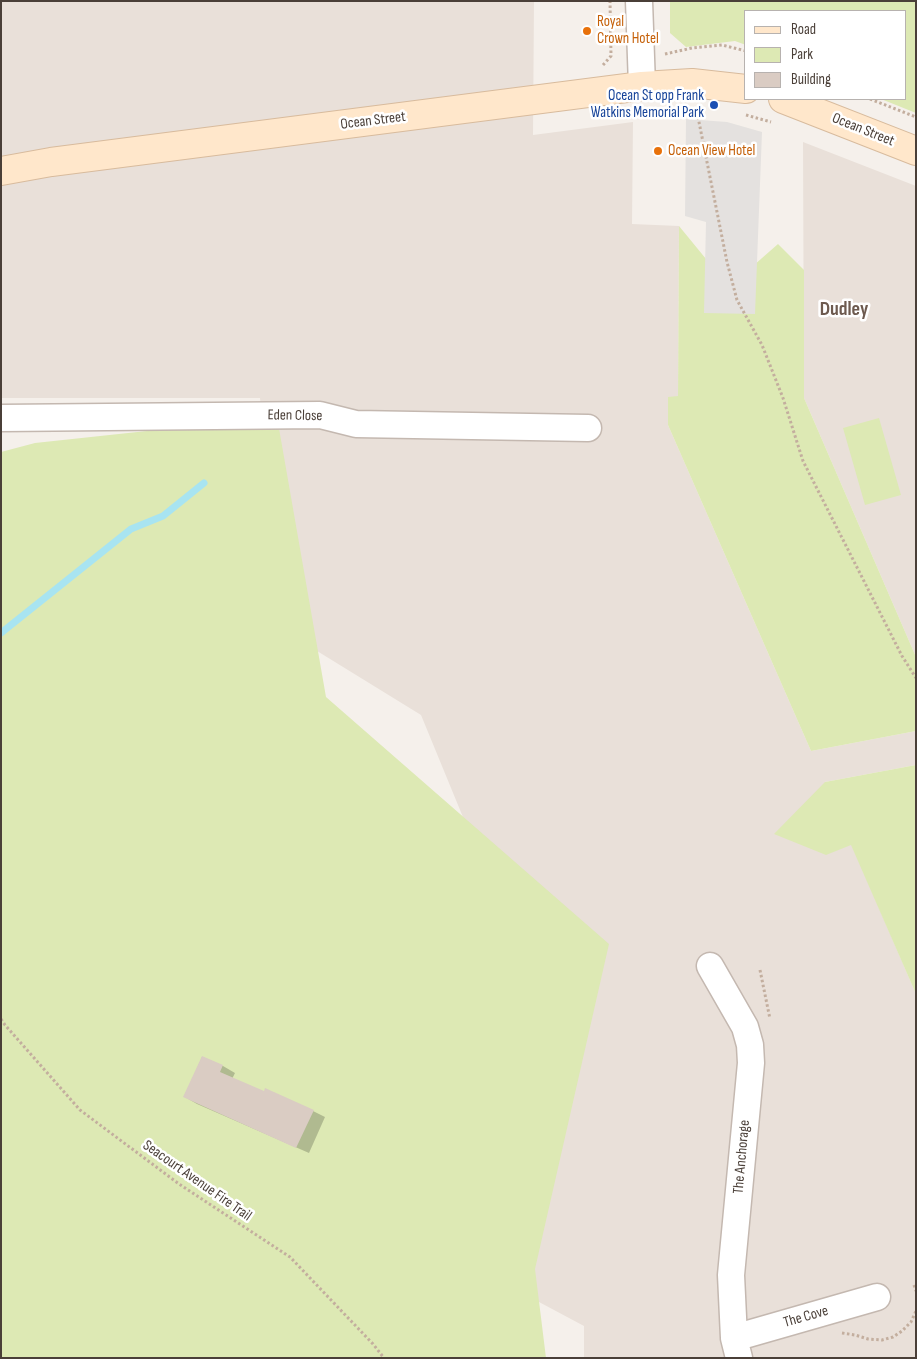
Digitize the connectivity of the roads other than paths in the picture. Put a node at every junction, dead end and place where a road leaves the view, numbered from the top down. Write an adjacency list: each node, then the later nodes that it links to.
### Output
1 (639, 1): 2 (street)
2 (642, 86): 3 (street, Ocean Street); 6 (street, Ocean Street)
3 (746, 102)
4 (780, 111): 5 (street, Ocean Street)
5 (916, 151)
6 (1, 170)
7 (1, 418): 8 (street, Eden Close)
8 (588, 428)
9 (710, 966): 11 (street, The Anchorage)
10 (877, 1297): 11 (street, The Cove)
11 (736, 1348)

